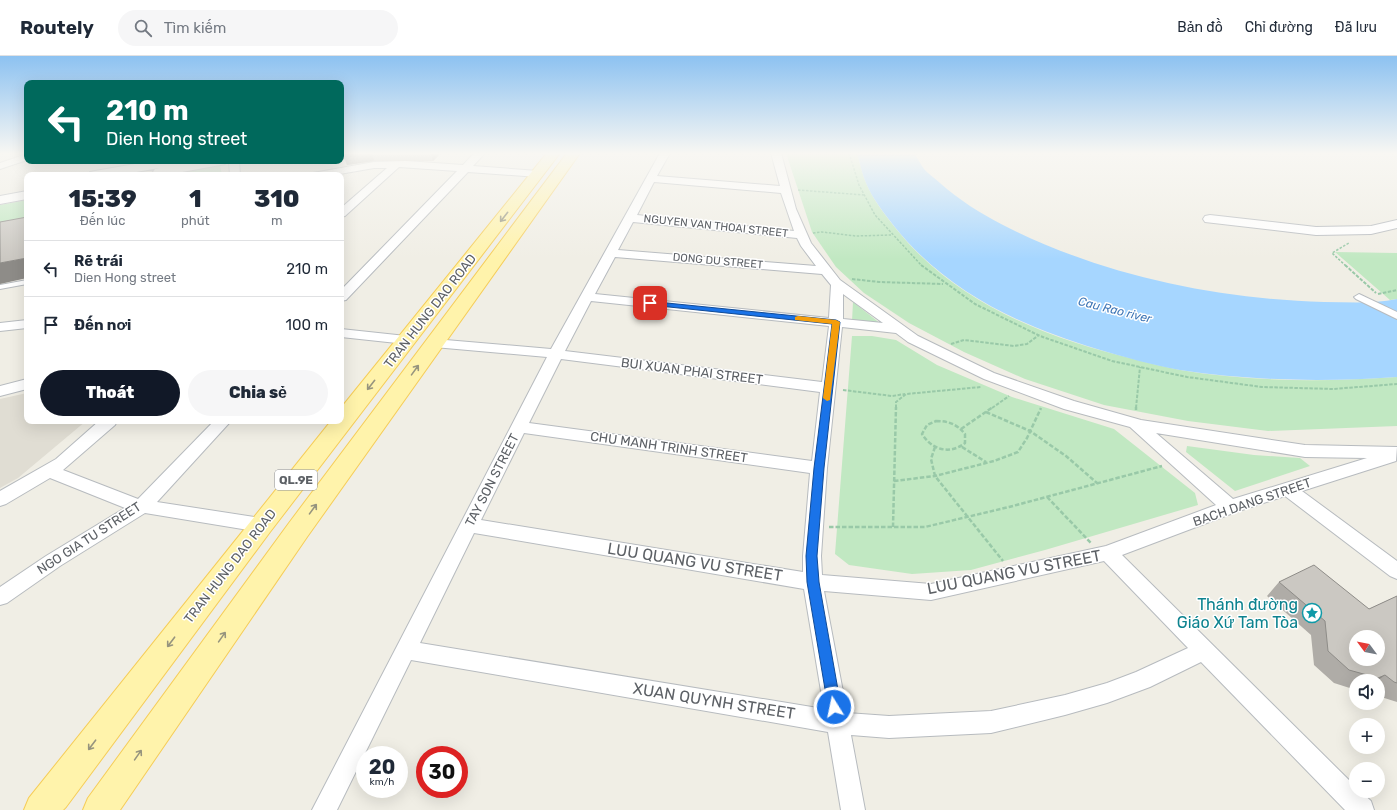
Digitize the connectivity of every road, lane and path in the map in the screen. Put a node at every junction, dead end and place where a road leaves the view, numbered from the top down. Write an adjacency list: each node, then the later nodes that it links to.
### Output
1 (370, 188): 14 (street)
2 (446, 188): 27 (street)
3 (527, 188): 38 (main road, TRAN HUNG DAO ROAD / QL.9E, one-way to 38)
4 (548, 188): 39 (main road, TRAN HUNG DAO ROAD / QL.9E)
5 (647, 188): 15 (street, TAY SON STREET)
6 (764, 188): 8 (street)
7 (860, 188): 12 (path)
8 (786, 190): 12 (path); 19 (street)
9 (24, 191): 10 (main road)
10 (0, 192)
11 (24, 192): 13 (main road)
12 (864, 195): 20 (path)
13 (0, 200)
14 (344, 211)
15 (631, 218): 19 (street, NGUYEN VAN THOAI STREET); 21 (street, TAY SON STREET)
16 (1210, 219): 18 (street)
17 (1397, 224): 18 (street)
18 (1370, 230): 28 (path)
19 (801, 234): 20 (path); 22 (street)
20 (891, 235): 24 (path)
21 (612, 253): 22 (street, DONG DU STREET); 29 (street, TAY SON STREET)
22 (830, 276): 24 (path); 32 (street); 35 (street)
23 (24, 283): 25 (lane)
24 (944, 284): 37 (path)
25 (0, 288)
26 (1397, 290): 28 (path)
27 (344, 294)
28 (1378, 294): 30 (path)
29 (588, 297): 32 (street); 41 (street, TAY SON STREET)
30 (1359, 297): 31 (street)
31 (1397, 316)
32 (836, 322): 35 (street); 46 (street)
33 (24, 324): 34 (street)
34 (0, 327)
35 (899, 329): 40 (street)
36 (344, 333): 38 (street)
37 (1039, 335): 40 (path); 42 (path)
38 (406, 340): 39 (main road); 51 (main road, TRAN HUNG DAO ROAD / QL.9E, one-way to 51)
39 (434, 343): 41 (street, BUI XUAN PHAI STREET); 79 (main road, TRAN HUNG DAO ROAD / QL.9E, one-way to 39)
40 (933, 349): 45 (street)
41 (556, 354): 46 (street, BUI XUAN PHAI STREET); 56 (street, TAY SON STREET)
42 (1140, 367): 43 (path); 52 (path)
43 (1397, 384)
44 (24, 385): 47 (street)
45 (1016, 386): 48 (path); 49 (street); 50 (path)
46 (828, 388): 48 (path); 64 (street)
47 (0, 391)
48 (906, 394): 67 (path)
49 (1046, 397): 52 (street); 58 (path)
50 (986, 412): 57 (path); 58 (path)
51 (344, 419)
52 (1134, 423): 61 (street); 62 (street)
53 (106, 424): 65 (street)
54 (220, 424): 72 (street, NGO GIA TU STREET)
55 (340, 424): 75 (main road, TRAN HUNG DAO ROAD / QL.9E, one-way to 75)
56 (519, 427): 64 (street, CHU MANH TRINH STREET); 76 (street, TAY SON STREET)
57 (962, 429): 59 (path); 60 (path)
58 (1030, 431): 63 (path); 68 (path)
59 (935, 447): 60 (path); 66 (path)
60 (962, 447): 63 (path)
61 (1397, 454): 69 (street, BACH DANG STREET)
62 (1178, 462): 68 (path); 73 (street)
63 (987, 463): 66 (path)
64 (819, 468): 77 (street)
65 (49, 471): 71 (street); 72 (street)
66 (935, 476): 67 (path); 74 (path)
67 (894, 481): 78 (path)
68 (1098, 483): 70 (path)
69 (1287, 489): 73 (street, BACH DANG STREET); 81 (street)
70 (1047, 497): 74 (path); 80 (path)
71 (0, 499)
72 (142, 506): 75 (street); 84 (street, NGO GIA TU STREET)
73 (1230, 507): 80 (street, BACH DANG STREET)
74 (968, 517): 78 (path); 82 (path)
75 (260, 525): 79 (main road); 88 (main road, TRAN HUNG DAO ROAD / QL.9E, one-way to 88)
76 (469, 525): 83 (street, LUU QUANG VU STREET); 85 (street, TAY SON STREET)
77 (815, 527): 78 (path); 83 (street)
78 (893, 527)
79 (298, 530): 89 (main road, TRAN HUNG DAO ROAD / QL.9E, one-way to 79)
80 (1105, 553): 82 (street, LUU QUANG VU STREET); 86 (street, LUU QUANG VU STREET)
81 (1397, 571)
82 (1013, 574): 83 (street, LUU QUANG VU STREET)
83 (813, 582): 87 (street)
84 (0, 596)
85 (405, 650): 87 (street, XUAN QUYNH STREET); 90 (street, TAY SON STREET)
86 (1204, 650): 87 (street, XUAN QUYNH STREET); 92 (street, LUU QUANG VU STREET)
87 (837, 723): 91 (street)
88 (41, 810)
89 (100, 810)
90 (324, 810)
91 (853, 810)
92 (1362, 810)

